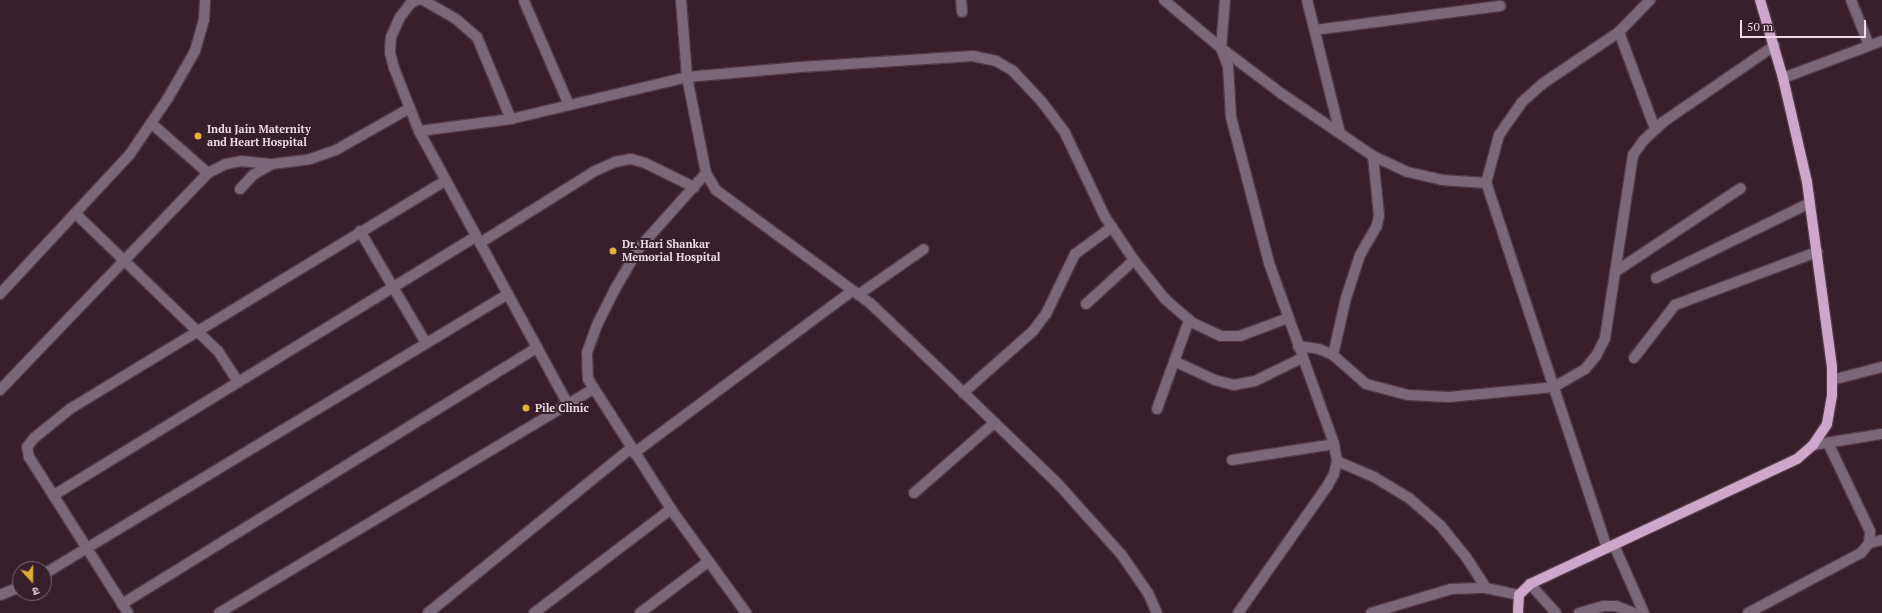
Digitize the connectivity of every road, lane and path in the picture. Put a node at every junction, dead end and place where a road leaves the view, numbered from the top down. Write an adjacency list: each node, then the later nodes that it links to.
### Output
1 (205, 0): 26 (street)
2 (418, 0): 24 (street)
3 (681, 0): 21 (street)
4 (961, 0): 14 (street)
5 (1164, 0): 20 (street)
6 (1225, 0): 20 (street)
7 (1307, 0): 15 (street)
8 (1650, 0): 16 (street)
9 (1760, 0): 19 (main road)
10 (1851, 0): 18 (street)
11 (429, 1): 25 (street)
12 (524, 1): 23 (street)
13 (1500, 6): 15 (street)
14 (962, 12)
15 (1315, 30): 29 (street)
16 (1619, 32): 27 (street); 35 (street)
17 (1882, 41): 18 (street)
18 (1868, 45): 22 (street)
19 (1774, 46): 22 (main road); 27 (street)
20 (1221, 48): 29 (street); 55 (street)
21 (687, 77): 23 (street); 33 (street); 41 (street)
22 (1783, 78): 39 (main road)
23 (569, 105): 25 (street)
24 (410, 108): 28 (street); 31 (street)
25 (511, 119): 28 (street)
26 (151, 123): 32 (street); 40 (street)
27 (1655, 129): 48 (street)
28 (419, 131): 34 (street)
29 (1340, 133): 30 (street)
30 (1373, 156): 35 (street); 61 (street)
31 (272, 164): 32 (street); 38 (street)
32 (208, 173): 46 (street)
33 (706, 173): 36 (street); 51 (street)
34 (446, 180): 42 (street); 43 (street)
35 (1486, 184): 68 (street)
36 (694, 186): 43 (street); 69 (street)
37 (1741, 188): 48 (street)
38 (240, 189)
39 (1810, 203): 45 (main road); 49 (street)
40 (76, 214): 46 (street); 52 (street)
41 (1112, 228): 47 (street); 71 (street)
42 (360, 231): 50 (street); 57 (street)
43 (478, 239): 50 (street); 53 (street)
44 (924, 249): 51 (street)
45 (1816, 252): 63 (street); 66 (main road)
46 (124, 260): 57 (street); 70 (street)
47 (1134, 260): 54 (street); 56 (street)
48 (1615, 272): 68 (street)
49 (1656, 278)
50 (393, 287): 58 (street); 67 (street)
51 (855, 293): 71 (street); 79 (street)
52 (0, 294)
53 (508, 294): 58 (street); 60 (street)
54 (1086, 304)
55 (1288, 318): 56 (street); 59 (street)
56 (1189, 320): 64 (street)
57 (198, 330): 67 (street); 83 (street)
58 (426, 343): 88 (street)
59 (1298, 346): 61 (street); 62 (street)
60 (538, 348): 72 (street); 96 (street)
61 (1333, 355): 68 (street)
62 (1302, 358): 64 (street); 77 (street)
63 (1634, 358)
64 (1174, 361): 73 (street)
65 (1882, 367): 66 (street)
66 (1832, 380): 78 (main road)
67 (238, 382): 83 (street)
68 (1554, 387): 87 (street)
69 (594, 389): 72 (street); 79 (street)
70 (0, 390)
71 (963, 393): 74 (street)
72 (568, 404): 99 (street)
73 (1157, 409)
74 (994, 423): 82 (street); 103 (street)
75 (1882, 434): 76 (street)
76 (1828, 442): 78 (street); 86 (street)
77 (1334, 444): 80 (street); 81 (street)
78 (1813, 445): 87 (main road)
79 (632, 451): 84 (street); 100 (street)
80 (1232, 460)
81 (1337, 460): 92 (street); 104 (street)
82 (914, 493)
83 (54, 495): 88 (street)
84 (671, 509): 89 (street); 101 (street)
85 (1882, 540): 86 (street)
86 (1869, 543): 111 (street)
87 (1611, 547): 91 (main road); 110 (street)
88 (86, 548): 90 (street); 96 (street)
89 (709, 561): 97 (street); 102 (street)
90 (52, 569)
91 (1530, 584): 95 (main road); 107 (street)
92 (1486, 588): 95 (street); 105 (street)
93 (12, 590): 94 (street)
94 (0, 595)
95 (1519, 595): 106 (main road)
96 (122, 604): 98 (street)
97 (743, 612)
98 (128, 613)
99 (220, 613)
100 (428, 613)
101 (534, 613)
102 (640, 613)
103 (1157, 613)
104 (1238, 613)
105 (1370, 613)
106 (1518, 613)
107 (1556, 613)
108 (1579, 613): 109 (street)
109 (1634, 613)
110 (1644, 613)
111 (1748, 613)

